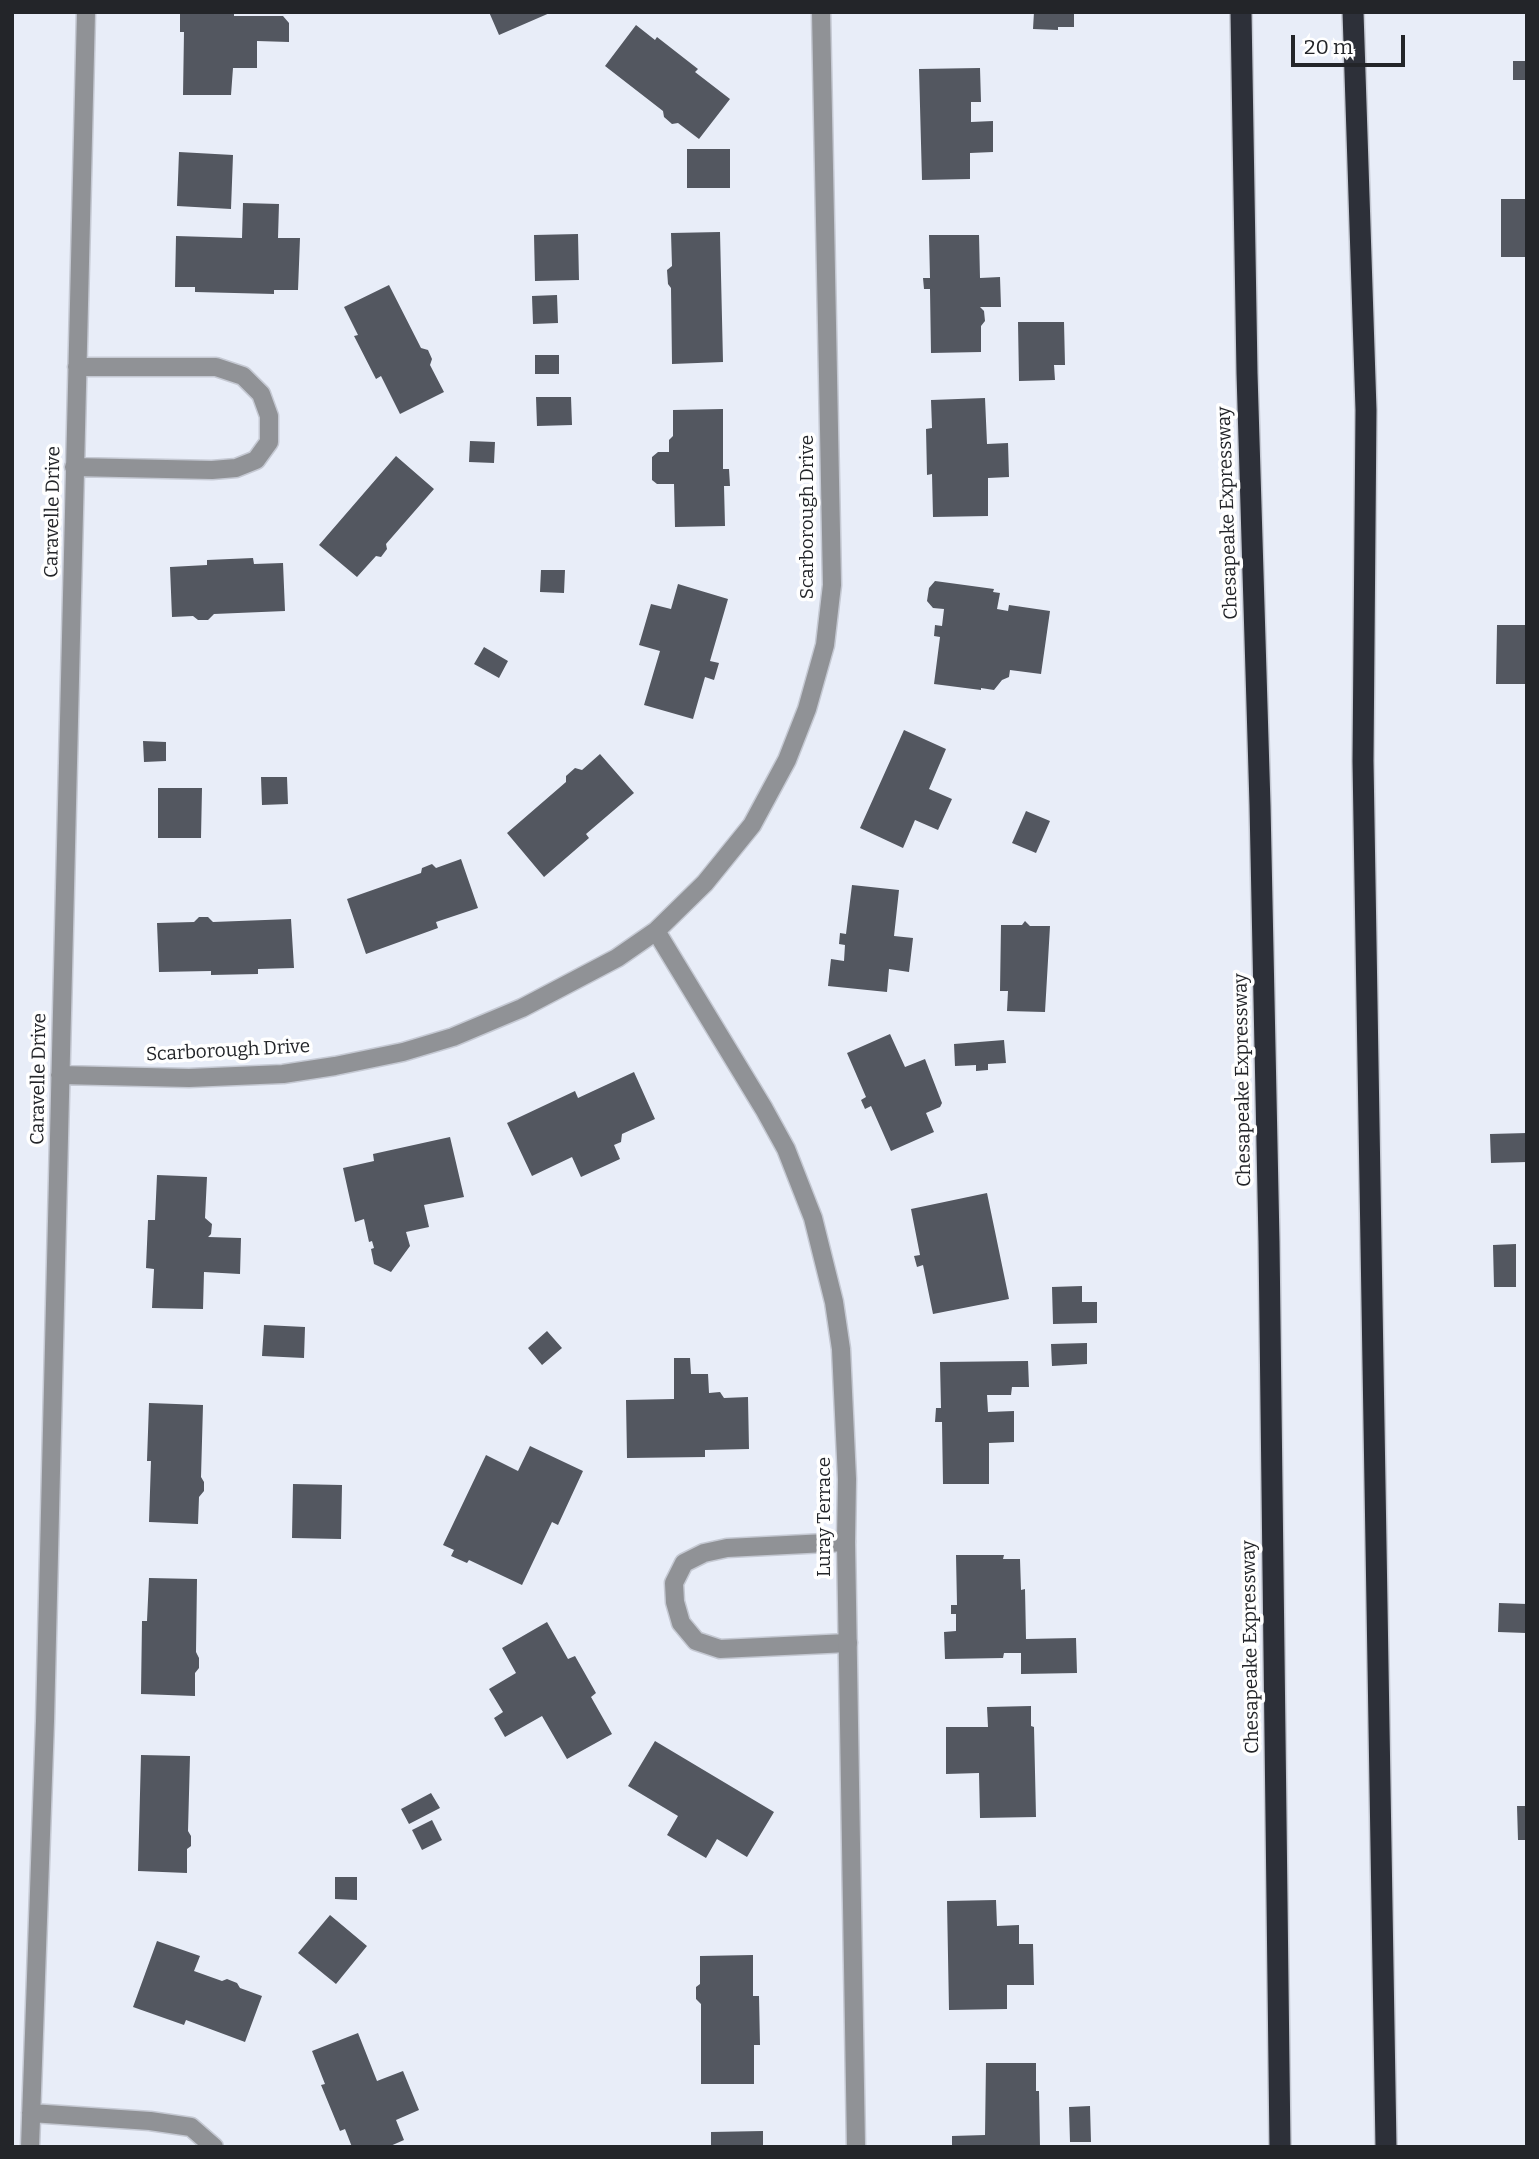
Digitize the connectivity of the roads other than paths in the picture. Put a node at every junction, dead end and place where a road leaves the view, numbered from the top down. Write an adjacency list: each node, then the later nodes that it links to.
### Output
1 (86, 12): 5 (street, Caravelle Drive)
2 (821, 12): 7 (street, Scarborough Drive)
3 (1241, 12): 15 (highway, Chesapeake Expressway)
4 (1353, 12): 16 (highway)
5 (78, 367): 6 (street, Caravelle Drive); 6 (street)
6 (74, 467): 8 (street, Caravelle Drive)
7 (656, 931): 8 (street, Scarborough Drive); 9 (street, Luray Terrace)
8 (60, 1075): 11 (street, Caravelle Drive)
9 (846, 1542): 10 (street, Luray Terrace); 10 (street)
10 (848, 1643): 14 (street, Luray Terrace)
11 (31, 2113): 12 (street, Caravelle Drive); 13 (street)
12 (30, 2147)
13 (214, 2147)
14 (856, 2147)
15 (1280, 2147)
16 (1386, 2147)

